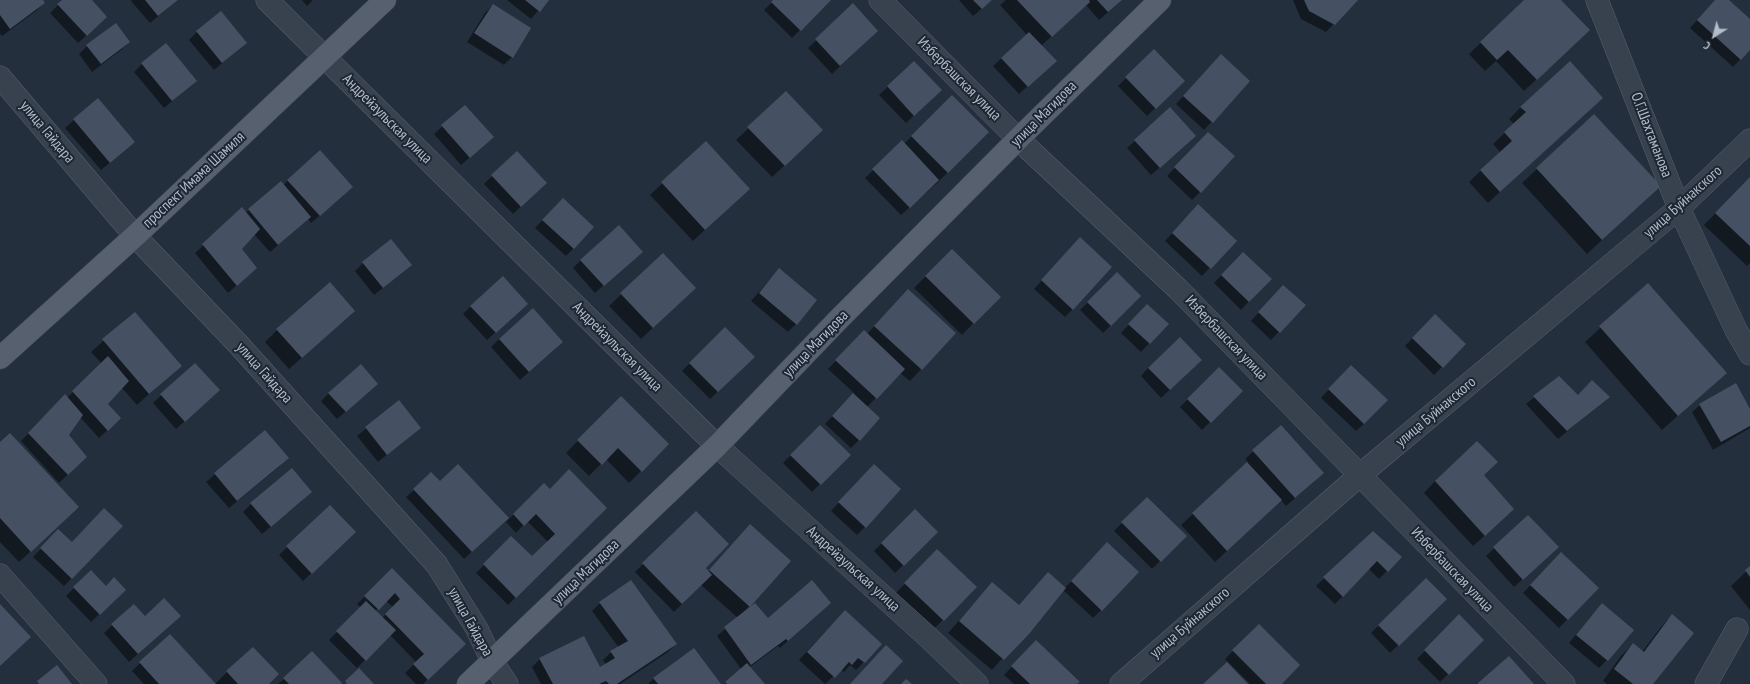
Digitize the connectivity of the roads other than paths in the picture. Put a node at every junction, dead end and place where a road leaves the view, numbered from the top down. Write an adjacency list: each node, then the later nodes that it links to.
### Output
1 (267, 0): 6 (street, Андрейаульская улица)
2 (385, 0): 6 (main road, проспект Имама Шамиля)
3 (880, 0): 8 (street, Избербашская улица)
4 (1160, 0): 8 (main road, улица Магидова)
5 (1597, 0): 10 (street, О.Г.Шахтаманова)
6 (324, 57): 11 (main road, проспект Имама Шамиля); 14 (street, Андрейаульская улица)
7 (0, 77): 11 (street, улица Гайдара)
8 (1018, 139): 14 (main road, улица Магидова); 15 (street, Избербашская улица)
9 (1750, 140): 10 (street, улица Буйнакского)
10 (1679, 208): 12 (street, О.Г.Шахтаманова); 15 (street, улица Буйнакского)
11 (135, 236): 13 (main road, проспект Имама Шамиля); 18 (street, улица Гайдара)
12 (1750, 354)
13 (0, 358)
14 (717, 446): 18 (main road, улица Магидова); 22 (street, Андрейаульская улица)
15 (1360, 475): 23 (street, улица Буйнакского); 24 (street, Избербашская улица)
16 (0, 575): 19 (street)
17 (1737, 629): 25 (street)
18 (492, 661): 20 (main road, улица Магидова); 21 (street, улица Гайдара)
19 (96, 684)
20 (468, 684)
21 (507, 684)
22 (977, 684)
23 (1121, 684)
24 (1564, 684)
25 (1706, 684)

